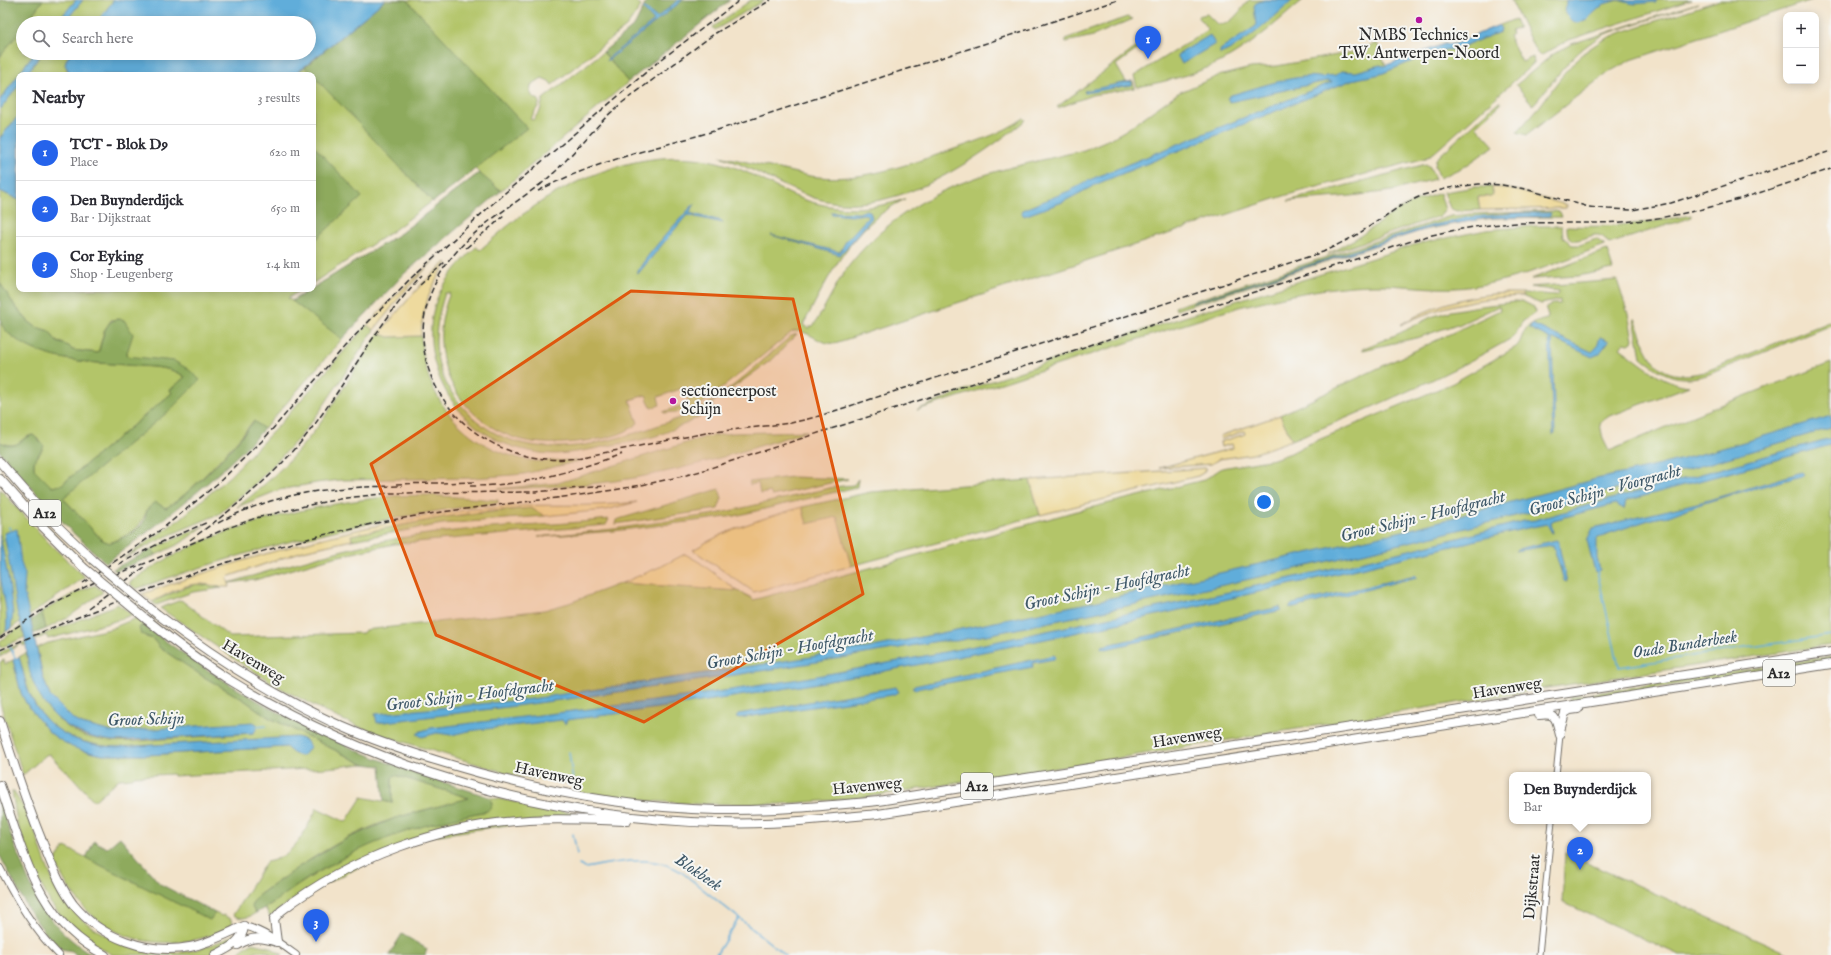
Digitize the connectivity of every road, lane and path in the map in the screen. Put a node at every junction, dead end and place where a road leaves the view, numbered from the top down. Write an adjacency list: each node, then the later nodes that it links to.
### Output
1 (0, 462): 3 (highway, Havenweg / A12, bridge)
2 (0, 479): 11 (highway, Havenweg / A12, bridge)
3 (1831, 652)
4 (1831, 664): 5 (highway, Havenweg / A12)
5 (1680, 689): 7 (highway, Havenweg / A12); 8 (highway)
6 (0, 721): 14 (highway)
7 (1408, 730): 8 (highway); 11 (highway, Havenweg / A12)
8 (1560, 735): 9 (street)
9 (1556, 772)
10 (0, 785): 17 (highway)
11 (719, 824): 15 (highway)
12 (1552, 824): 21 (street, Dijkstraat)
13 (0, 868): 16 (main road)
14 (244, 926): 15 (main road); 18 (highway)
15 (277, 942): 19 (highway); 20 (main road)
16 (59, 955)
17 (105, 955)
18 (215, 955)
19 (223, 955)
20 (296, 955)
21 (1539, 955)

